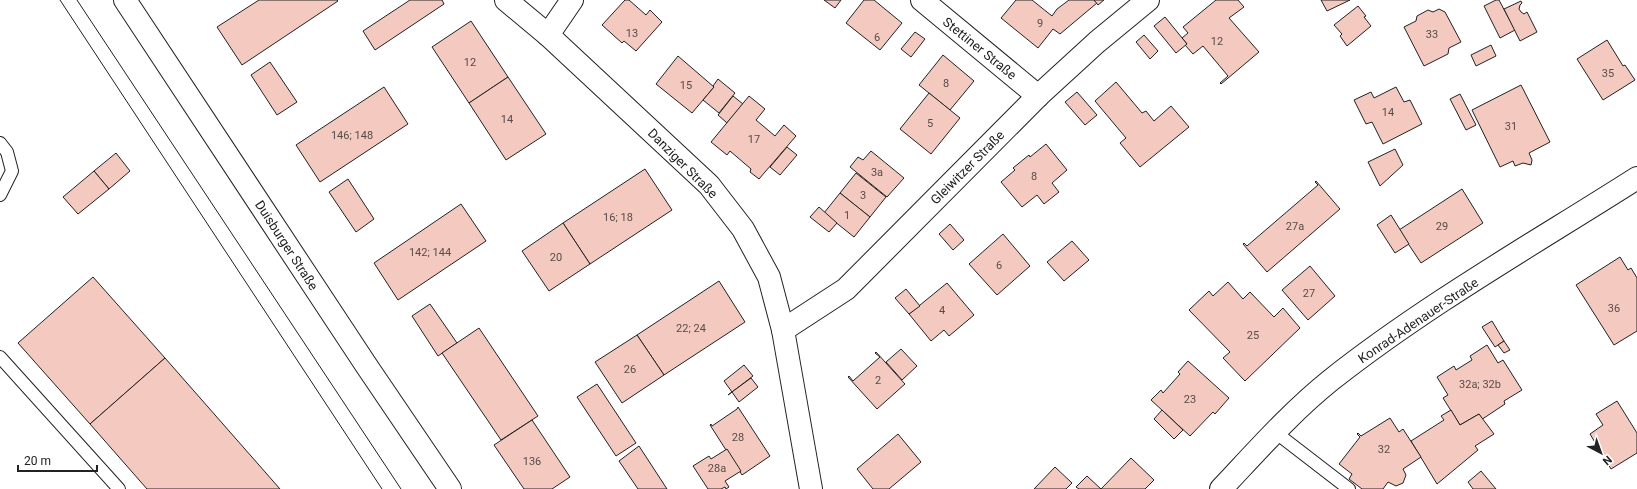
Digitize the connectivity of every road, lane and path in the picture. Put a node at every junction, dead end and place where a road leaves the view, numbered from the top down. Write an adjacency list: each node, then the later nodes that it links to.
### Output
1 (125, 0): 15 (street, Duisburger Straße)
2 (506, 0): 6 (street, Danziger Straße)
3 (572, 0): 6 (street)
4 (922, 0): 7 (street, Stettiner Straße)
5 (1148, 0): 7 (street, Gleiwitzer Straße)
6 (548, 35): 11 (street, Danziger Straße)
7 (1038, 96): 11 (street, Gleiwitzer Straße)
8 (0, 143): 10 (lane)
9 (1637, 178): 13 (street, Konrad-Adenauer-Straße)
10 (0, 195)
11 (783, 330): 16 (street, Danziger Straße)
12 (0, 357): 14 (lane)
13 (1275, 432): 17 (street, Konrad-Adenauer-Straße); 18 (lane)
14 (119, 489)
15 (450, 489)
16 (811, 489)
17 (1221, 489)
18 (1349, 489)

